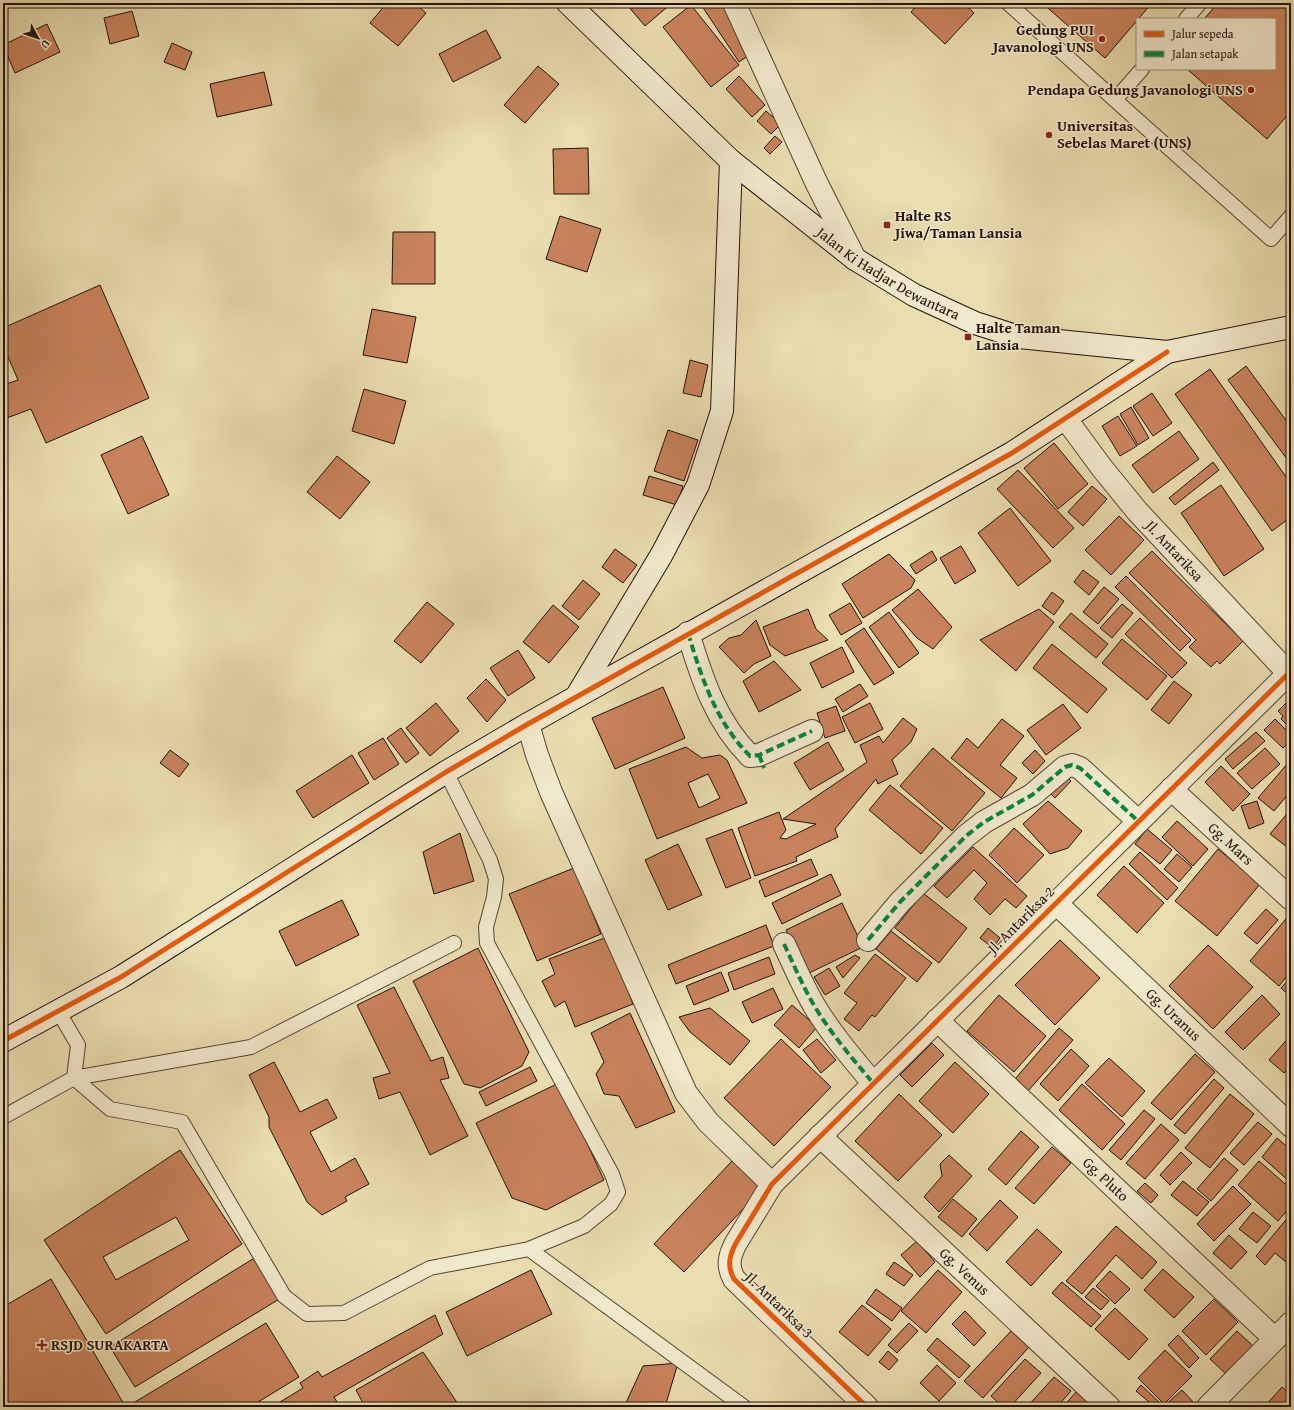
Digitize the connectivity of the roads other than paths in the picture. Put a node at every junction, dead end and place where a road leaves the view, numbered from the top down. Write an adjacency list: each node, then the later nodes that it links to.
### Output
1 (568, 3): 8 (street, Jalan Ki Hadjar Dewantara)
2 (734, 3): 10 (street)
3 (1008, 3): 7 (lane)
4 (1200, 3): 5 (lane)
5 (1187, 18)
6 (1141, 70): 7 (lane)
7 (1115, 100): 9 (lane)
8 (731, 161): 10 (street, Jalan Ki Hadjar Dewantara); 16 (street)
9 (1291, 216)
10 (855, 259): 12 (street, Jalan Ki Hadjar Dewantara)
11 (1291, 327): 12 (street, Jalan Ki Hadjar Dewantara)
12 (1167, 352): 13 (street)
13 (1066, 419): 14 (street); 15 (street, Jl. Antariksa)
14 (688, 634): 16 (street); 18 (street)
15 (1290, 673): 20 (street, Jl. Antariksa 2)
16 (578, 696): 17 (street)
17 (528, 724): 19 (street); 35 (street)
18 (812, 731)
19 (446, 772): 27 (street); 36 (lane)
20 (1171, 789): 21 (street, Jl. Antariksa 2); 22 (street, Gg. Mars)
21 (1138, 822): 23 (street, Jl. Antariksa 2); 24 (street)
22 (1291, 899)
23 (1056, 902): 28 (street, Jl. Antariksa 2); 33 (street, Gg. Uranus)
24 (868, 940)
25 (454, 944): 30 (lane)
26 (784, 944): 31 (street)
27 (58, 1011): 29 (street); 30 (lane)
28 (937, 1020): 31 (street, Jl. Antariksa 2); 38 (street, Gg. Pluto)
29 (3, 1041)
30 (74, 1078): 32 (lane); 36 (lane)
31 (873, 1083): 34 (street, Jl. Antariksa 2)
32 (3, 1117)
33 (1291, 1126)
34 (820, 1136): 35 (street, Jl. Antariksa 2); 41 (street, Gg. Venus)
35 (772, 1184): 40 (street, Jl. Antariksa 3)
36 (529, 1249): 39 (lane)
37 (1291, 1323): 38 (street)
38 (1274, 1339): 42 (street)
39 (744, 1407)
40 (867, 1407)
41 (1109, 1407)
42 (1208, 1407)

